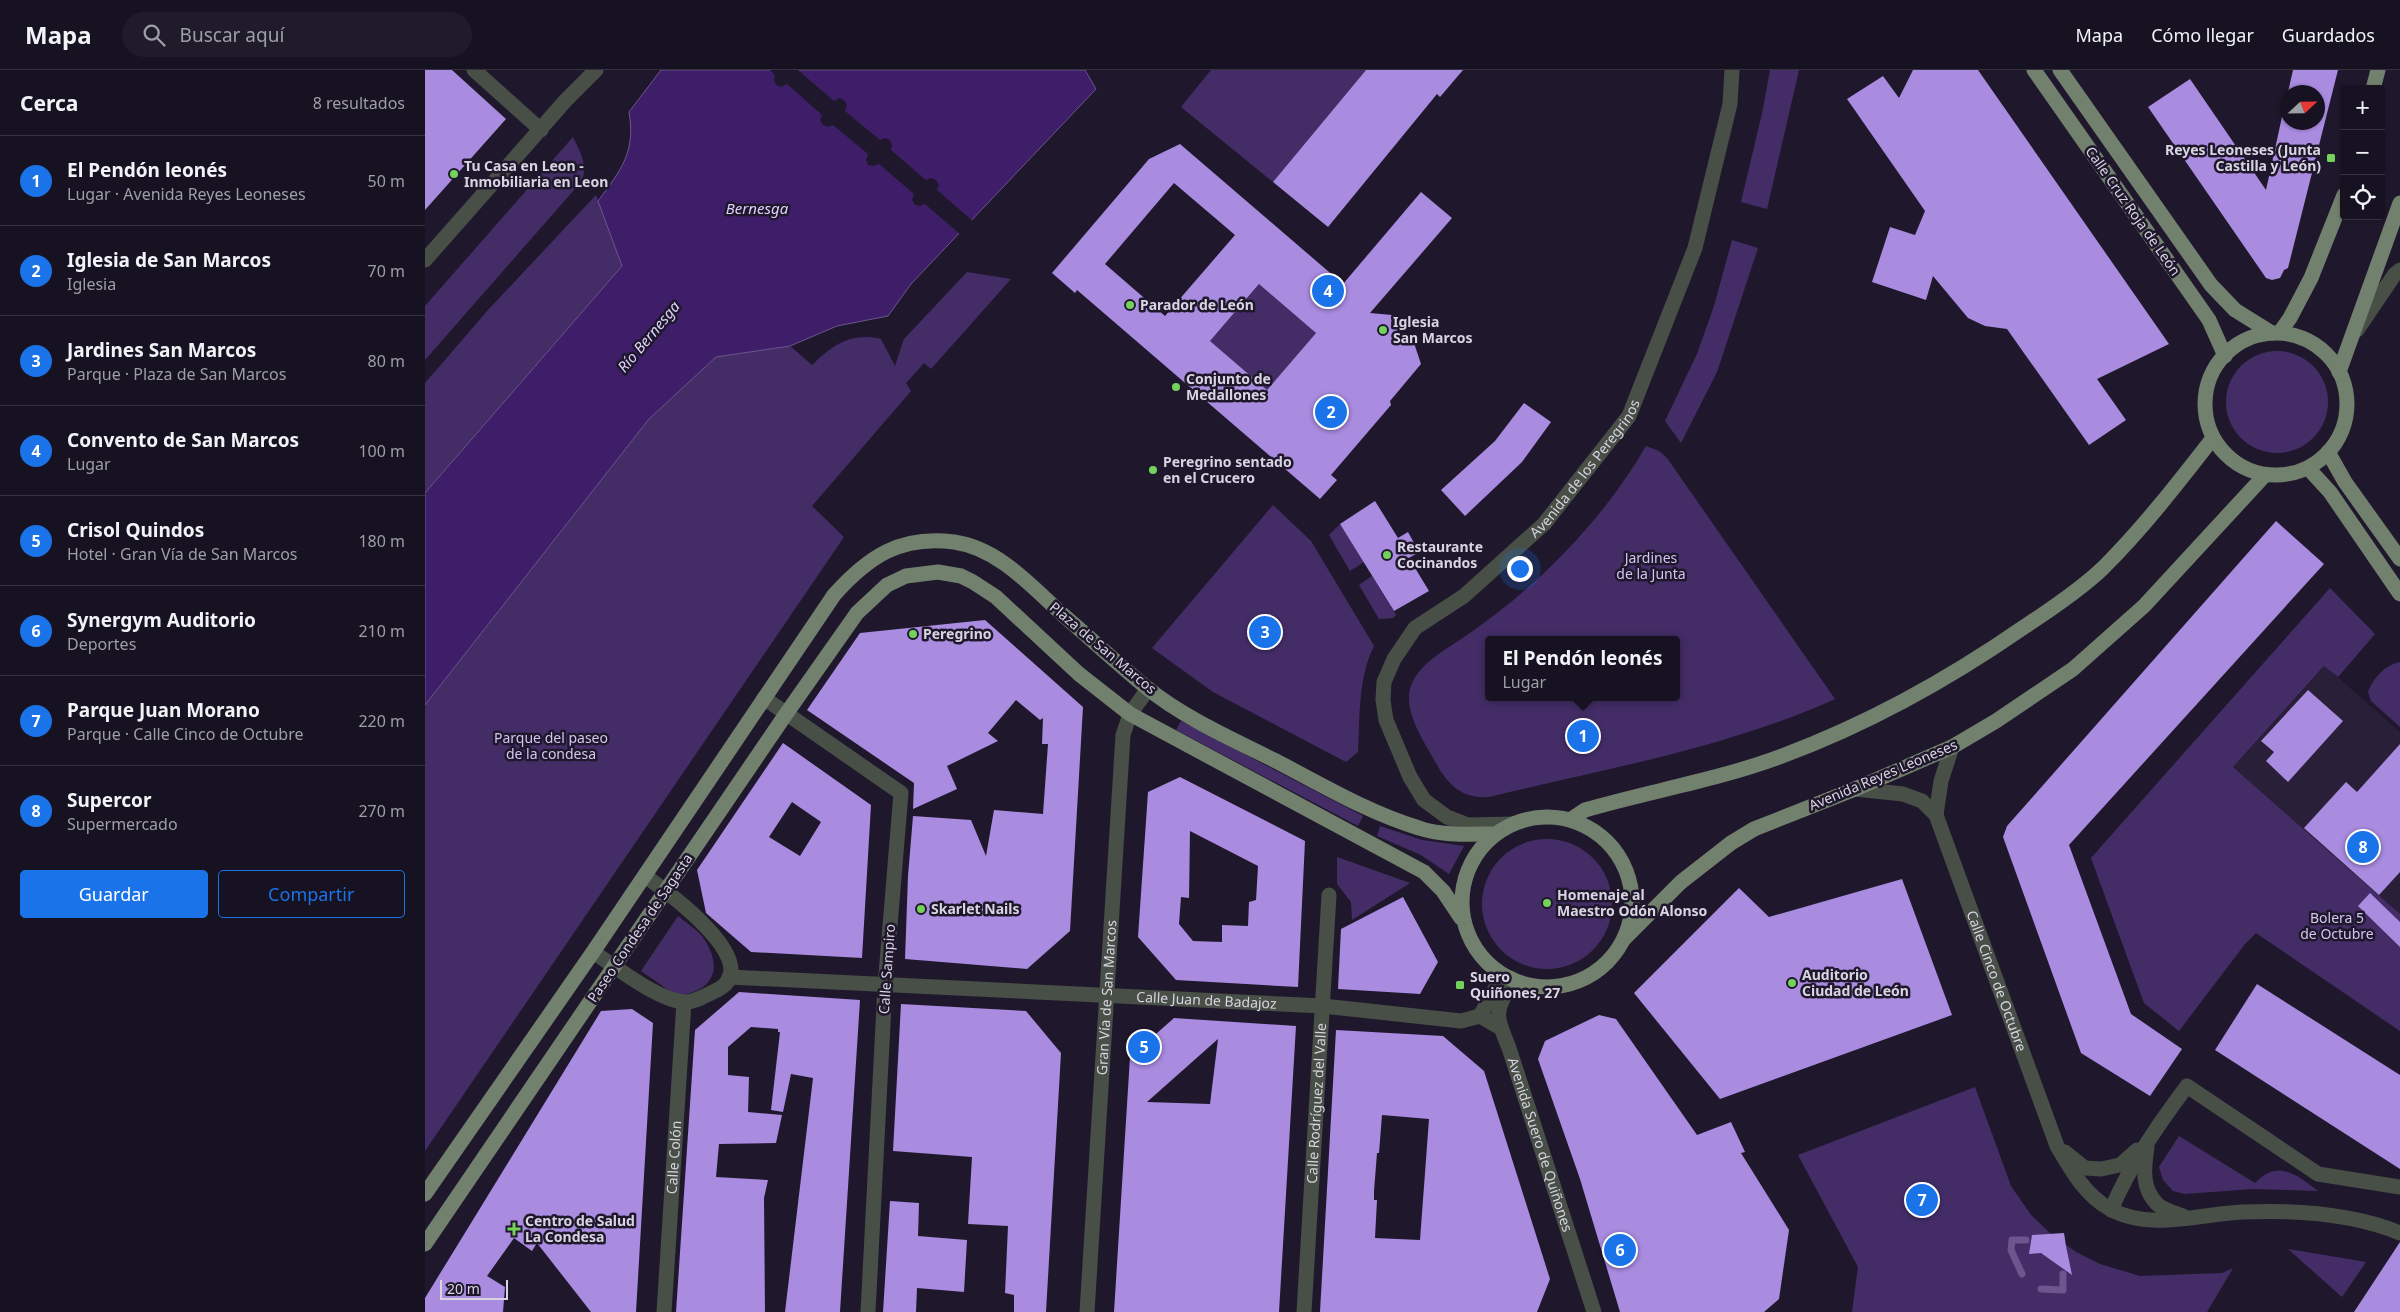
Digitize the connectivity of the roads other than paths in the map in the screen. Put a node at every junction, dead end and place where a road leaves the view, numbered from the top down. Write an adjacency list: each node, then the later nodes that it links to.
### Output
1 (474, 70): 8 (street)
2 (596, 70): 8 (street)
3 (1732, 70): 32 (street, Avenida de los Peregrinos)
4 (2034, 70): 15 (main road, Calle Cruz Roja de León)
5 (2060, 70): 13 (main road, Calle Cruz Roja de León)
6 (2378, 70): 7 (main road)
7 (2374, 85)
8 (541, 130): 11 (street)
9 (2400, 203): 14 (main road)
10 (2340, 205): 13 (main road)
11 (426, 256)
12 (2400, 270): 14 (street)
13 (2276, 332): 15 (main road); 16 (main road)
14 (2352, 337): 16 (main road)
15 (2225, 356): 17 (main road)
16 (2339, 372): 18 (main road)
17 (2213, 438): 20 (main road); 31 (main road)
18 (2328, 452): 19 (main road); 21 (main road)
19 (2308, 468): 20 (main road); 22 (main road)
20 (2265, 475): 28 (main road, Avenida Reyes Leoneses)
21 (2400, 559)
22 (2400, 594)
23 (834, 596): 24 (main road, Plaza de San Marcos); 25 (main road, Paseo Condesa de Sagasta)
24 (1148, 689): 27 (street, Gran Vía de San Marcos); 33 (main road, Plaza de San Marcos)
25 (764, 698): 26 (street, Calle Sampiro); 34 (main road, Paseo Condesa de Sagasta)
26 (786, 714): 27 (main road, Paseo Condesa de Sagasta); 35 (main road, Paseo Condesa de Sagasta); 43 (street, Calle Sampiro)
27 (1130, 714): 37 (main road); 44 (street, Gran Vía de San Marcos)
28 (1952, 747): 29 (main road, Avenida Reyes Leoneses); 30 (street, Calle Cinco de Octubre)
29 (1855, 789): 30 (street, Calle Cinco de Octubre); 38 (main road, Avenida Reyes Leoneses)
30 (1936, 815): 50 (street, Calle Cinco de Octubre)
31 (1569, 820): 32 (main road); 38 (main road)
32 (1513, 824): 33 (main road)
33 (1495, 834): 37 (main road)
34 (645, 876): 35 (street); 39 (main road, Paseo Condesa de Sagasta)
35 (665, 890): 40 (main road, Paseo Condesa de Sagasta); 41 (street)
36 (1329, 895): 46 (street, Calle Rodríguez del Valle)
37 (1461, 918): 42 (main road)
38 (1624, 939): 42 (main road)
39 (593, 952): 40 (street); 52 (main road, Paseo Condesa de Sagasta)
40 (614, 966): 45 (street); 56 (main road, Paseo Condesa de Sagasta)
41 (729, 977): 43 (street, Calle Juan de Badajoz); 45 (street)
42 (1513, 979): 47 (street); 48 (street)
43 (885, 986): 44 (street, Calle Juan de Badajoz); 59 (street, Calle Sampiro)
44 (1107, 996): 46 (street, Calle Juan de Badajoz); 60 (street, Gran Vía de San Marcos)
45 (684, 1002): 58 (street, Calle Colón)
46 (1323, 1006): 47 (street, Calle Juan de Badajoz); 61 (street, Calle Rodríguez del Valle)
47 (1480, 1016): 48 (street)
48 (1499, 1027): 57 (street, Avenida Suero de Quiñones)
49 (2148, 1140): 50 (street); 51 (street); 53 (street); 54 (street)
50 (2057, 1146): 53 (street, Calle Cinco de Octubre)
51 (2400, 1187)
52 (425, 1194)
53 (2111, 1210): 54 (street, Calle Cinco de Octubre)
54 (2186, 1218): 55 (street, Calle Cinco de Octubre)
55 (2400, 1233)
56 (425, 1244)
57 (1591, 1310)
58 (665, 1312)
59 (868, 1312)
60 (1087, 1312)
61 (1304, 1312)

